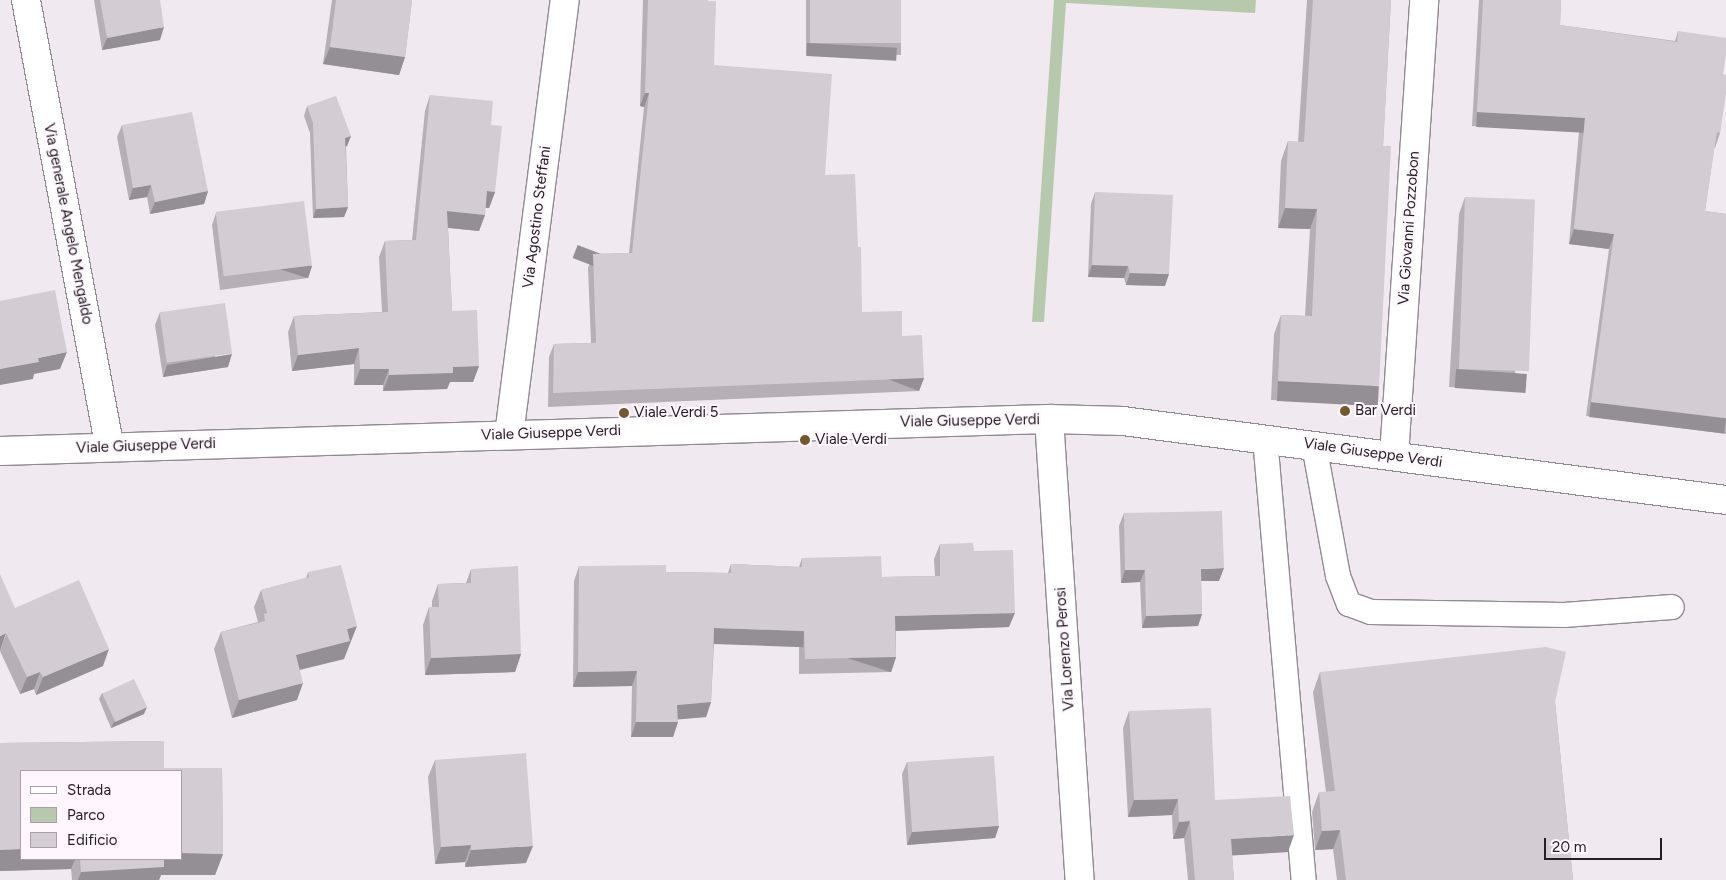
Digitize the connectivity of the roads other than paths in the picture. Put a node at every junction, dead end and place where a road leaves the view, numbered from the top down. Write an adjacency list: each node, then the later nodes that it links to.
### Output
1 (26, 0): 8 (street, Via generale Angelo Mengaldo)
2 (565, 0): 5 (street, Via Agostino Steffani)
3 (1424, 0): 10 (street, Via Giovanni Pozzobon)
4 (1049, 418): 5 (street, Viale Giuseppe Verdi); 6 (street, Viale Giuseppe Verdi); 13 (street, Via Lorenzo Perosi)
5 (509, 435): 8 (street, Viale Giuseppe Verdi)
6 (1265, 438): 7 (street, Viale Giuseppe Verdi); 14 (lane)
7 (1314, 445): 10 (street, Viale Giuseppe Verdi); 12 (lane)
8 (110, 447): 9 (street, Viale Giuseppe Verdi)
9 (0, 451)
10 (1394, 456): 11 (street, Viale Giuseppe Verdi)
11 (1726, 500)
12 (1672, 608)
13 (1080, 880)
14 (1304, 880)

